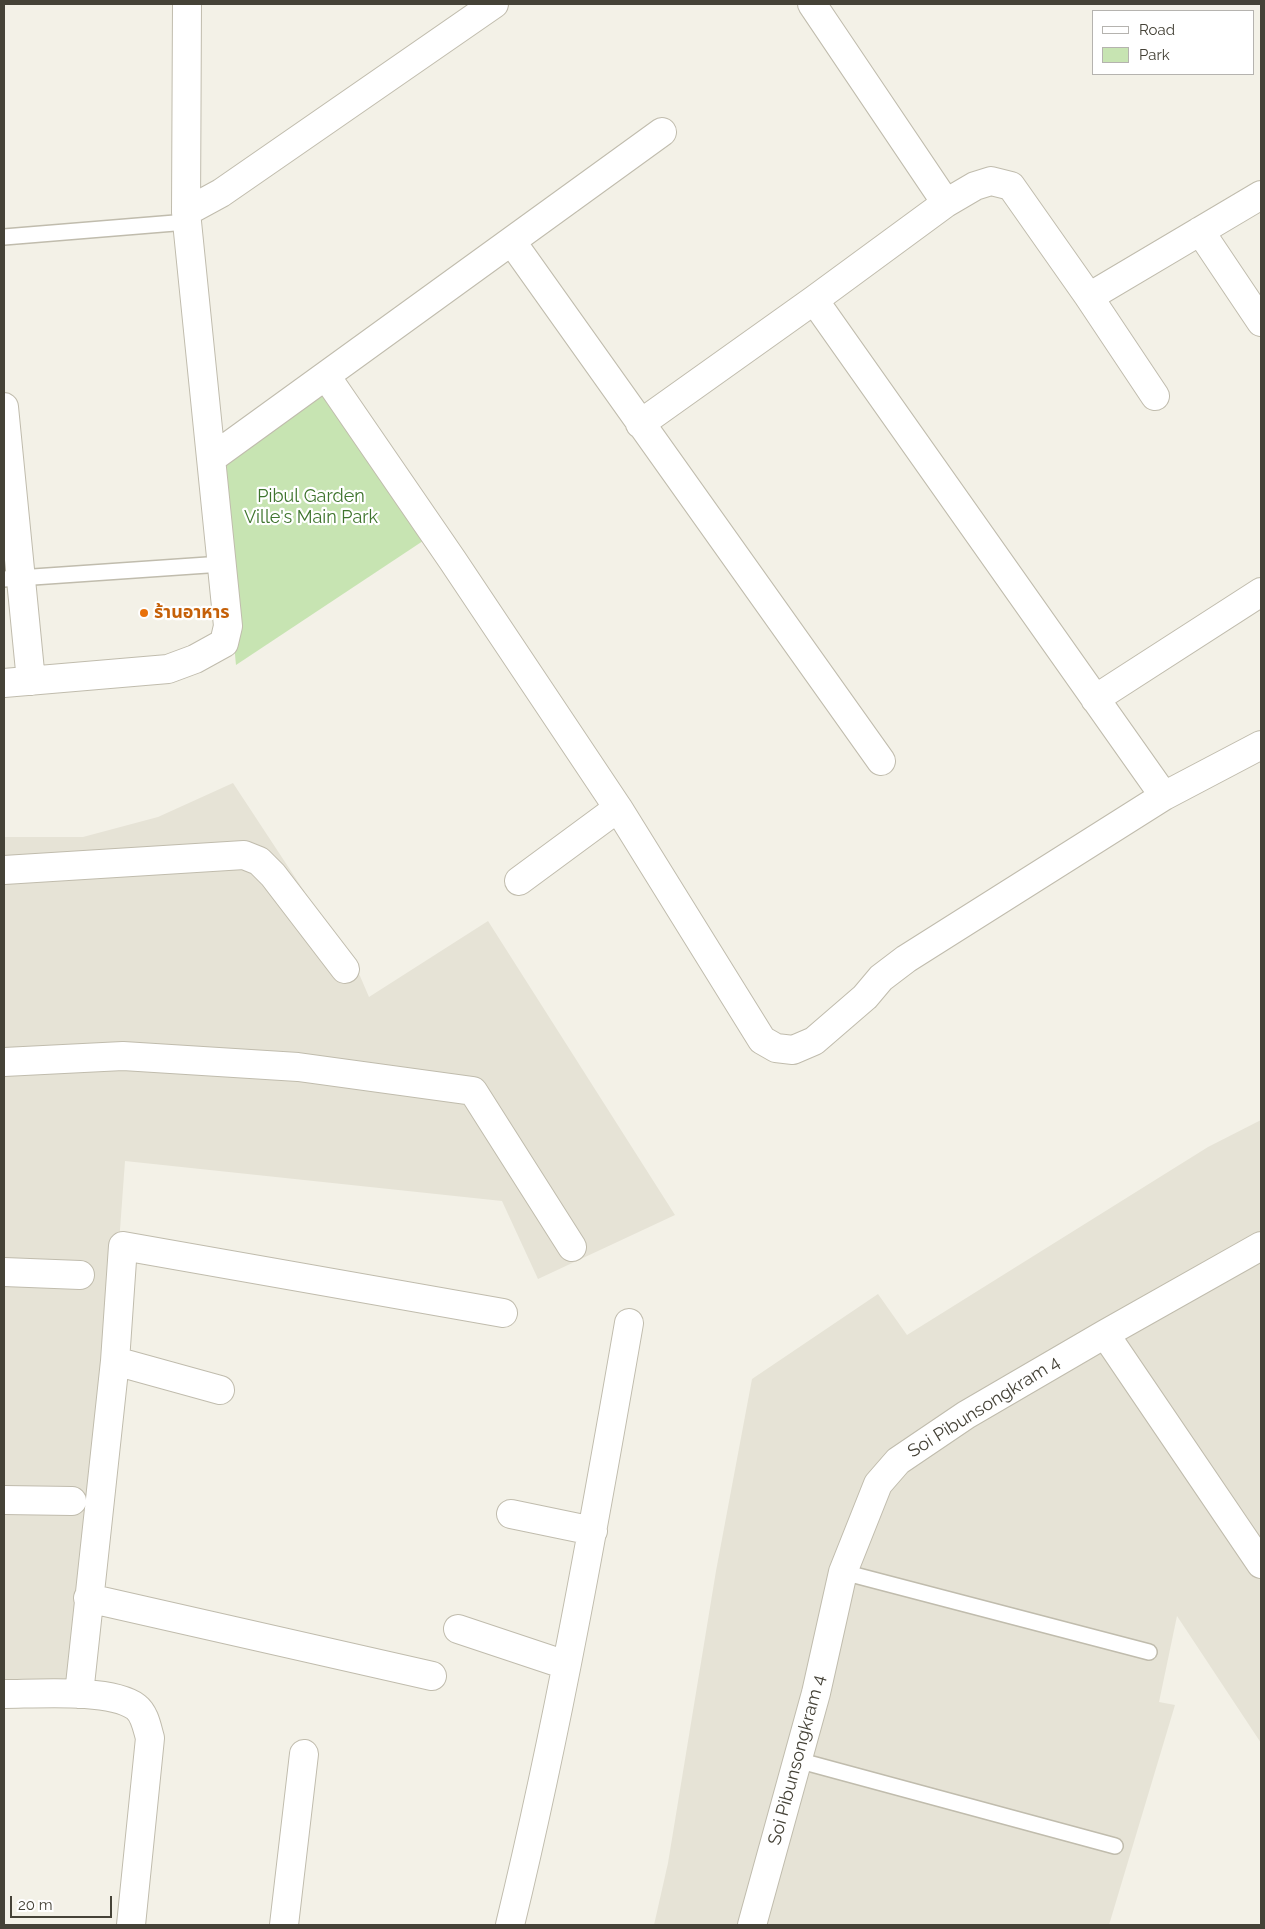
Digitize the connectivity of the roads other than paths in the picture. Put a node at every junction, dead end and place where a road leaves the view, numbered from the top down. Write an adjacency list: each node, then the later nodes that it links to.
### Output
1 (187, 4): 7 (street)
2 (494, 4): 7 (street)
3 (812, 4): 6 (street)
4 (662, 132): 10 (street)
5 (1261, 195): 8 (street)
6 (946, 203): 11 (street); 12 (street)
7 (187, 217): 9 (lane); 18 (street)
8 (1200, 231): 11 (street); 13 (street)
9 (4, 237)
10 (512, 242): 14 (street); 17 (street)
11 (1089, 297): 15 (street)
12 (814, 300): 17 (street); 24 (street)
13 (1261, 322)
14 (326, 376): 18 (street); 28 (street)
15 (1155, 396)
16 (4, 407): 20 (street)
17 (640, 424): 26 (street)
18 (212, 458): 19 (street)
19 (222, 564): 20 (lane); 22 (street)
20 (13, 578): 22 (street)
21 (1261, 592): 24 (street)
22 (31, 681): 23 (street)
23 (4, 683)
24 (1096, 699): 27 (street)
25 (1261, 745): 27 (street)
26 (882, 761)
27 (1164, 796): 28 (street)
28 (618, 808): 30 (street)
29 (4, 870): 31 (street)
30 (520, 881)
31 (345, 969)
32 (4, 1062): 34 (street)
33 (1261, 1246): 39 (street, Soi Pibunsongkram 4)
34 (572, 1247)
35 (4, 1272): 36 (street)
36 (80, 1274)
37 (503, 1313): 40 (street)
38 (629, 1323): 45 (street)
39 (1105, 1334): 46 (street); 47 (street, Soi Pibunsongkram 4)
40 (115, 1361): 41 (street); 48 (street)
41 (220, 1390)
42 (4, 1500): 43 (street)
43 (72, 1501)
44 (511, 1514): 45 (street)
45 (593, 1531): 51 (street)
46 (1261, 1564)
47 (843, 1572): 50 (lane); 56 (street, Soi Pibunsongkram 4)
48 (88, 1598): 52 (street); 54 (street)
49 (458, 1629): 51 (street)
50 (1149, 1652)
51 (566, 1666): 60 (street)
52 (432, 1676)
53 (4, 1694): 54 (street)
54 (79, 1694): 58 (street)
55 (304, 1754): 59 (street)
56 (797, 1760): 57 (lane); 61 (street, Soi Pibunsongkram 4)
57 (1115, 1846)
58 (131, 1925)
59 (284, 1925)
60 (510, 1925)
61 (752, 1925)

